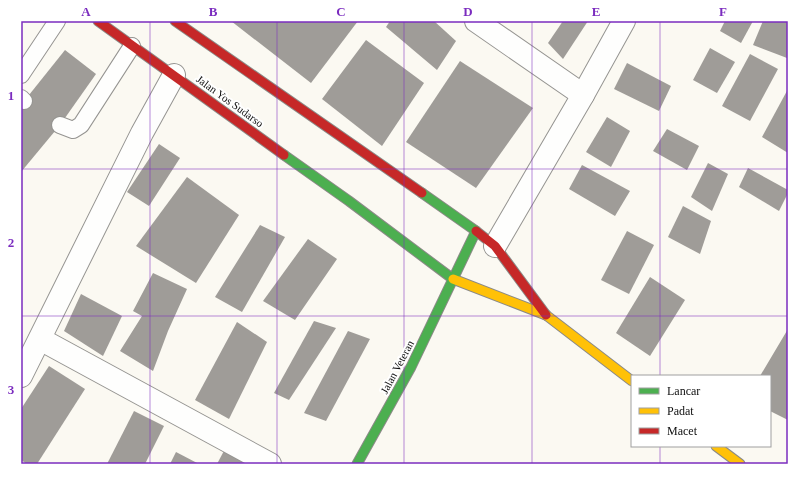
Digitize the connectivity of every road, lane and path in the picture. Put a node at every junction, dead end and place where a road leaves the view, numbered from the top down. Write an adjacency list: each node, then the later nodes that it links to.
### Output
1 (57, 21): 7 (lane)
2 (98, 21): 6 (main road, Jalan Yos Sudarso)
3 (476, 21): 9 (street)
4 (624, 21): 9 (street)
5 (182, 23): 11 (main road)
6 (132, 46): 8 (main road, Jalan Yos Sudarso); 10 (lane)
7 (21, 75)
8 (174, 75): 13 (main road, Jalan Yos Sudarso); 15 (street)
9 (582, 95): 12 (street)
10 (60, 125)
11 (476, 231): 12 (main road); 13 (main road, Jalan Veteran)
12 (495, 246): 14 (main road)
13 (453, 279): 14 (main road, Jalan Yos Sudarso); 21 (main road, Jalan Veteran)
14 (546, 315): 17 (main road)
15 (40, 339): 16 (street); 20 (street)
16 (21, 376)
17 (631, 380)
18 (717, 447): 19 (main road)
19 (736, 463)
20 (270, 464)
21 (357, 464)

